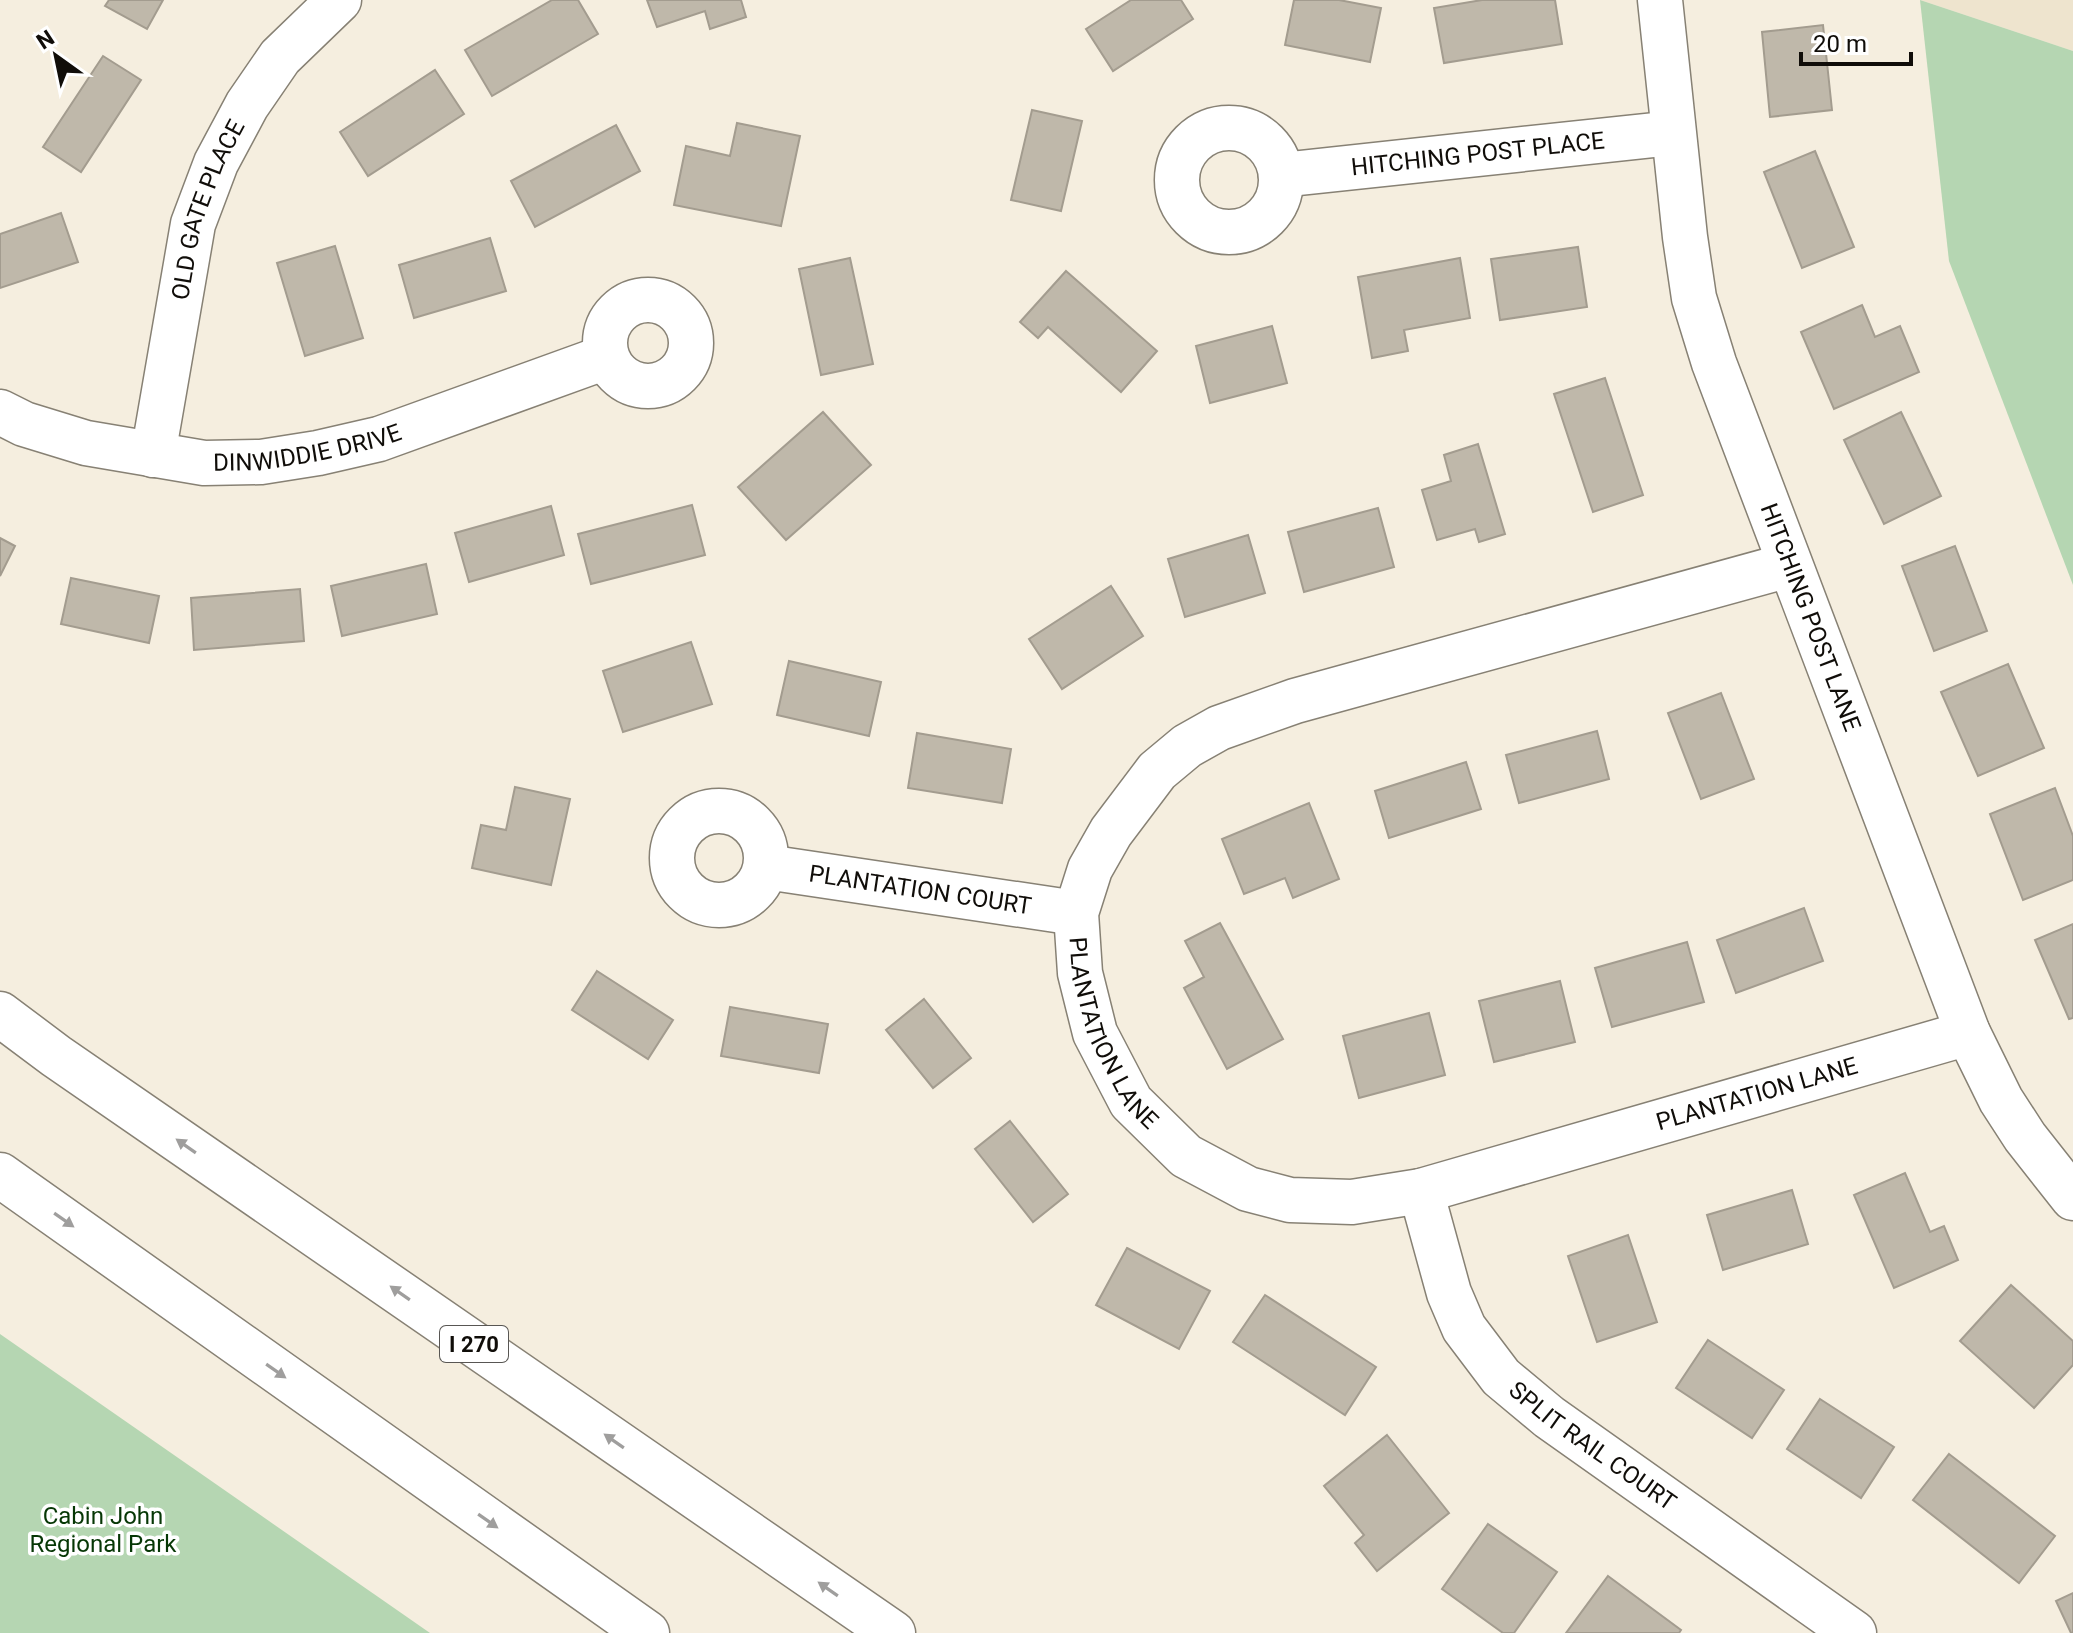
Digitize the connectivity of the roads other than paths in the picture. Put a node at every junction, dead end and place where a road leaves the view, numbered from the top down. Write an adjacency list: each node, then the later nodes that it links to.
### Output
1 (339, 0): 7 (main road, OLD GATE PLACE)
2 (1660, 0): 3 (main road, HITCHING POST LANE)
3 (1673, 133): 4 (main road, HITCHING POST PLACE); 8 (main road, HITCHING POST LANE)
4 (1281, 175)
5 (606, 357): 7 (main road, DINWIDDIE DRIVE)
6 (0, 412): 7 (main road, DINWIDDIE DRIVE)
7 (153, 455)
8 (1789, 565): 10 (main road, PLANTATION LANE); 12 (main road, HITCHING POST LANE)
9 (766, 867): 10 (main road, PLANTATION COURT)
10 (1076, 913): 14 (main road, PLANTATION LANE)
11 (0, 1011): 17 (main road, I 270, one-way to 11)
12 (1968, 1033): 14 (main road, PLANTATION LANE); 15 (main road, HITCHING POST LANE)
13 (0, 1175): 16 (main road, one-way to 16)
14 (1421, 1191): 18 (main road, SPLIT RAIL COURT)
15 (2073, 1198)
16 (647, 1633)
17 (893, 1633)
18 (1854, 1633)

